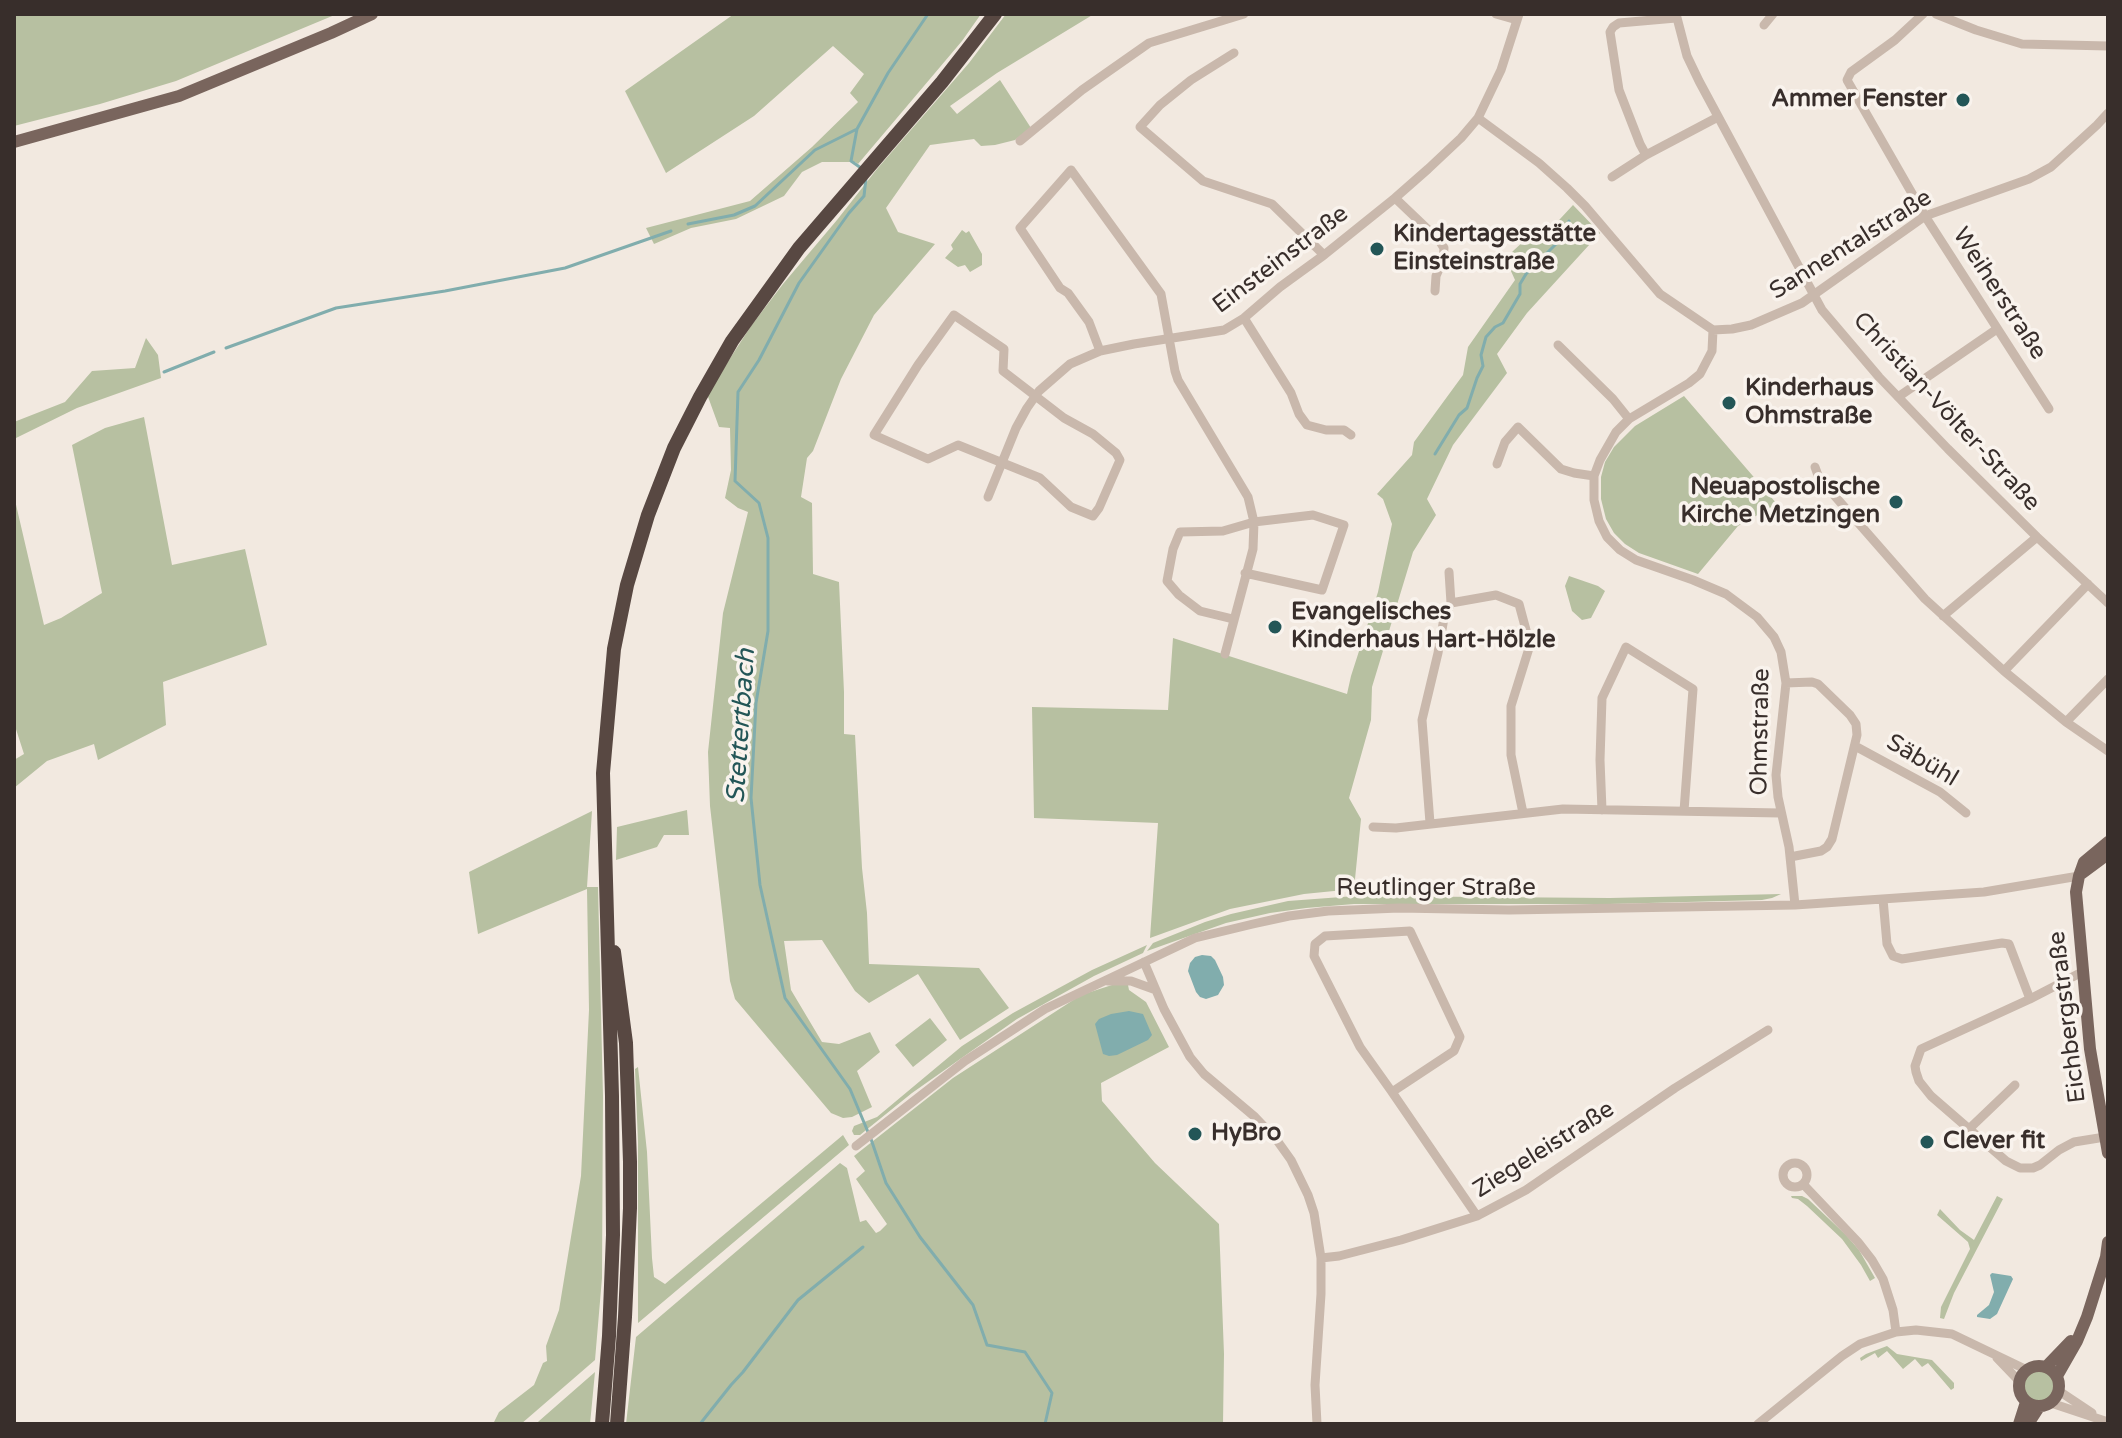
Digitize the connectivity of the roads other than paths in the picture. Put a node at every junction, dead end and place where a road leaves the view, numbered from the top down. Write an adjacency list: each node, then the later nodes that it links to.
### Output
1 (372, 14): 17 (main road)
2 (995, 14): 70 (highway)
3 (1244, 14): 16 (street)
4 (1496, 14): 9 (street)
5 (1773, 14): 10 (street)
6 (1923, 14): 21 (street, Weiherstraße)
7 (1936, 14): 11 (street)
8 (1676, 16): 14 (street, Christian-Völter-Straße); 18 (street)
9 (1518, 17): 15 (street, Einsteinstraße)
10 (1764, 25)
11 (2107, 44)
12 (1234, 53): 22 (street)
13 (2108, 113): 21 (street, Sannentalstraße)
14 (1718, 117): 18 (street); 24 (street, Christian-Völter-Straße)
15 (1478, 118): 20 (street, Einsteinstraße); 27 (street)
16 (1020, 141)
17 (14, 142)
18 (1646, 155): 19 (street)
19 (1612, 177)
20 (1395, 198): 22 (street, Einsteinstraße); 23 (street)
21 (1925, 216): 24 (street, Sannentalstraße); 26 (street, Weiherstraße)
22 (1324, 255): 25 (street, Einsteinstraße)
23 (1435, 291)
24 (1814, 296): 27 (street, Sannentalstraße); 32 (street, Christian-Völter-Straße)
25 (1244, 318): 28 (street, Einsteinstraße); 35 (street)
26 (1997, 329): 32 (street); 33 (street, Weiherstraße)
27 (1713, 330): 34 (street)
28 (1168, 340): 30 (street, Einsteinstraße); 30 (street); 41 (street)
29 (1558, 345): 34 (street)
30 (1100, 351): 31 (street, Einsteinstraße)
31 (1036, 396): 36 (street, Einsteinstraße); 36 (street); 36 (street)
32 (1898, 397): 42 (street, Christian-Völter-Straße)
33 (2049, 409)
34 (1629, 419): 39 (street)
35 (1351, 435)
36 (1002, 463): 40 (street, Einsteinstraße)
37 (1497, 464): 39 (street)
38 (1815, 467): 48 (street)
39 (1594, 476): 53 (street, Ohmstraße)
40 (988, 497)
41 (1254, 522): 44 (street); 44 (street); 49 (street)
42 (2037, 537): 45 (street, Christian-Völter-Straße); 48 (street)
43 (1449, 572): 46 (street)
44 (1245, 573): 49 (street)
45 (2088, 584): 47 (street, Christian-Völter-Straße); 51 (street)
46 (1451, 603): 59 (street); 62 (street)
47 (2108, 603)
48 (1943, 616): 51 (street)
49 (1233, 619): 50 (street)
50 (1225, 654)
51 (2004, 671): 54 (street)
52 (2108, 679): 54 (street)
53 (1786, 683): 55 (street, Säbühl); 60 (street, Ohmstraße)
54 (2066, 722): 56 (street)
55 (1855, 746): 61 (street, Säbühl); 66 (street, Säbühl)
56 (2108, 751)
57 (1602, 810): 58 (street); 58 (street); 59 (street)
58 (1684, 811): 60 (street)
59 (1523, 813): 62 (street)
60 (1780, 813): 66 (street, Ohmstraße)
61 (1966, 813)
62 (1430, 823): 63 (street)
63 (1373, 827)
64 (2108, 842): 67 (main road)
65 (2108, 854): 67 (main road, Reutlinger Straße)
66 (1790, 857): 69 (street, Ohmstraße)
67 (2079, 876): 68 (street, Reutlinger Straße); 72 (main road, Eichbergstraße)
68 (1883, 899): 69 (street, Reutlinger Straße); 75 (street)
69 (1795, 905): 71 (street, Reutlinger Straße)
70 (607, 912): 95 (highway); 96 (highway)
71 (1144, 962): 73 (street, Reutlinger Straße); 74 (street)
72 (2084, 971): 75 (street); 80 (main road, Eichbergstraße)
73 (1100, 982): 74 (street); 81 (street, Reutlinger Straße)
74 (1156, 990): 86 (street)
75 (2030, 999): 79 (street)
76 (1768, 1030): 84 (street, Ziegeleistraße)
77 (2015, 1085): 79 (street)
78 (1392, 1092): 78 (street); 84 (street)
79 (1969, 1129): 80 (street)
80 (2105, 1137): 82 (main road, Eichbergstraße)
81 (856, 1146)
82 (2108, 1153)
83 (1803, 1184): 87 (street)
84 (1477, 1216): 86 (street, Ziegeleistraße)
85 (2108, 1242): 90 (main road)
86 (1321, 1258): 97 (street)
87 (1896, 1332): 88 (street); 98 (street)
88 (1995, 1355): 89 (street); 91 (street)
89 (2027, 1370): 90 (main road); 91 (main road)
90 (2051, 1372): 92 (main road)
91 (2020, 1382): 93 (main road)
92 (2059, 1391): 93 (main road); 94 (street)
93 (2039, 1404): 94 (street); 99 (main road); 100 (main road)
94 (2103, 1420)
95 (602, 1424)
96 (617, 1424)
97 (1317, 1424)
98 (1758, 1424)
99 (2019, 1424)
100 (2028, 1424)

